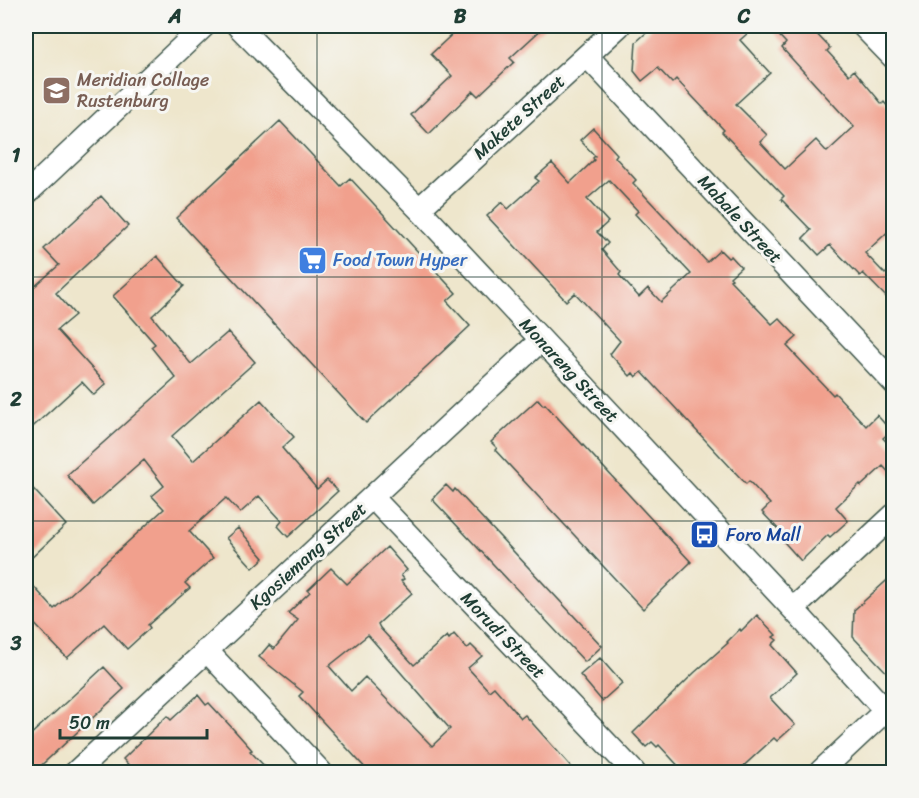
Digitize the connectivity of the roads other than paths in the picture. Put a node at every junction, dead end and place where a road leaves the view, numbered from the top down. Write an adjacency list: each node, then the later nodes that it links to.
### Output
1 (204, 26): 7 (street)
2 (238, 26): 8 (street, Monareng Street)
3 (619, 26): 5 (street, Makete Street)
4 (863, 26): 6 (street)
5 (587, 56): 8 (street, Makete Street); 10 (street, Mabale Street)
6 (894, 58)
7 (26, 194)
8 (419, 209): 9 (street, Monareng Street)
9 (541, 340): 11 (street, Kgosiemang Street); 13 (street, Monareng Street)
10 (894, 383)
11 (373, 498): 14 (street, Kgosiemang Street); 18 (street, Morudi Street)
12 (894, 516): 13 (street)
13 (793, 609): 15 (street, Monareng Street)
14 (206, 650): 16 (street, Kgosiemang Street); 17 (street)
15 (889, 716): 19 (street)
16 (76, 772)
17 (321, 772)
18 (634, 772)
19 (820, 772)

